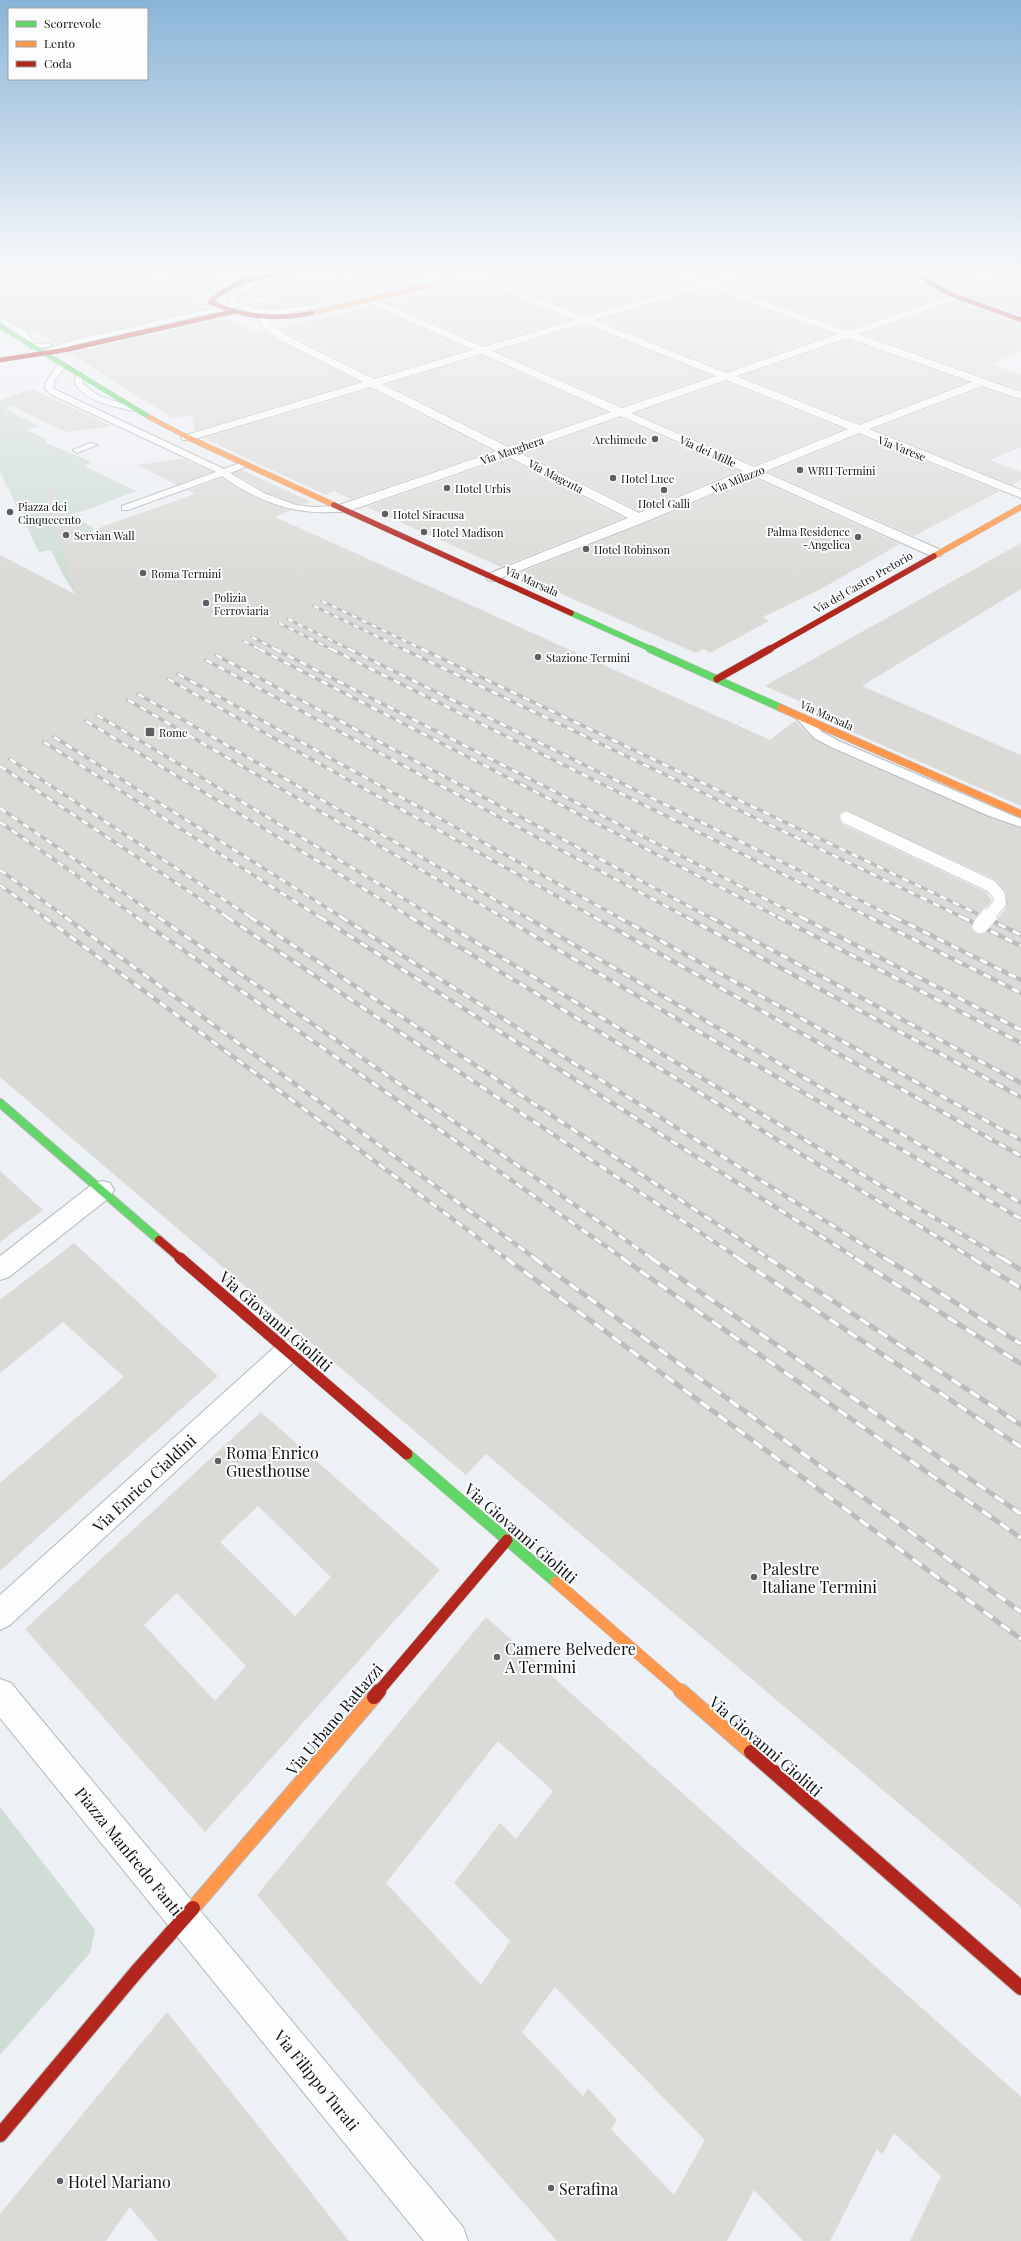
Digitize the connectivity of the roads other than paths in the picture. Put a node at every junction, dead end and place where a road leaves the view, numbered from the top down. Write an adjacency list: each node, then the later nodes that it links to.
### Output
1 (55, 376): 16 (lane)
2 (80, 376): 14 (main road, Via Marsala)
3 (357, 376): 11 (street, Via Magenta)
4 (396, 376): 11 (street)
5 (540, 376): 13 (street, Via dei Mille)
6 (719, 376): 9 (street, Via Varese)
7 (727, 376): 9 (street, Via Marghera)
8 (964, 376): 10 (street)
9 (723, 377): 13 (street, Via Marghera); 15 (street, Via Varese)
10 (982, 382): 12 (street); 15 (street, Via Milazzo)
11 (371, 383): 17 (street); 20 (street, Via Magenta)
12 (1021, 396)
13 (621, 412): 20 (street, Via Marghera); 23 (street, Via dei Mille)
14 (157, 421): 16 (lane); 17 (main road, Via Marsala)
15 (857, 430): 23 (street, Via Milazzo); 24 (street, Via Varese)
16 (130, 431): 22 (lane)
17 (187, 438): 21 (main road, Via Marsala)
18 (93, 445): 19 (lane)
19 (77, 450)
20 (507, 451): 27 (street, Via Marghera); 28 (street, Via Magenta)
21 (243, 465): 22 (lane); 27 (main road, Via Marsala)
22 (223, 472): 26 (lane); 27 (lane)
23 (755, 472): 28 (street, Via Milazzo); 29 (street, Via dei Mille)
24 (1021, 494)
25 (1021, 506): 29 (main road, Via del Castro Pretorio)
26 (125, 508)
27 (341, 509): 30 (main road, Via Marsala)
28 (640, 519): 30 (street, Via Milazzo)
29 (936, 553): 31 (main road, Via del Castro Pretorio)
30 (493, 577): 31 (main road, Via Marsala)
31 (717, 679): 32 (main road, Via Marsala)
32 (801, 717): 33 (main road, Via Marsala); 35 (lane)
33 (1021, 814)
34 (847, 818): 36 (lane, bridge)
35 (1021, 823)
36 (981, 925)
37 (0, 1103): 38 (main road, Via Giovanni Giolitti)
38 (102, 1190): 39 (street); 40 (main road, Via Giovanni Giolitti)
39 (0, 1270)
40 (288, 1351): 41 (main road, Via Giovanni Giolitti); 42 (street, Via Enrico Cialdini)
41 (507, 1540): 44 (main road, Via Urbano Rattazzi); 45 (main road, Via Giovanni Giolitti)
42 (0, 1615)
43 (0, 1694): 44 (street, Piazza Manfredo Fanti)
44 (185, 1918): 46 (main road, Piazza Manfredo Fanti); 47 (street, Via Filippo Turati)
45 (1021, 1988)
46 (0, 2135)
47 (449, 2241)

